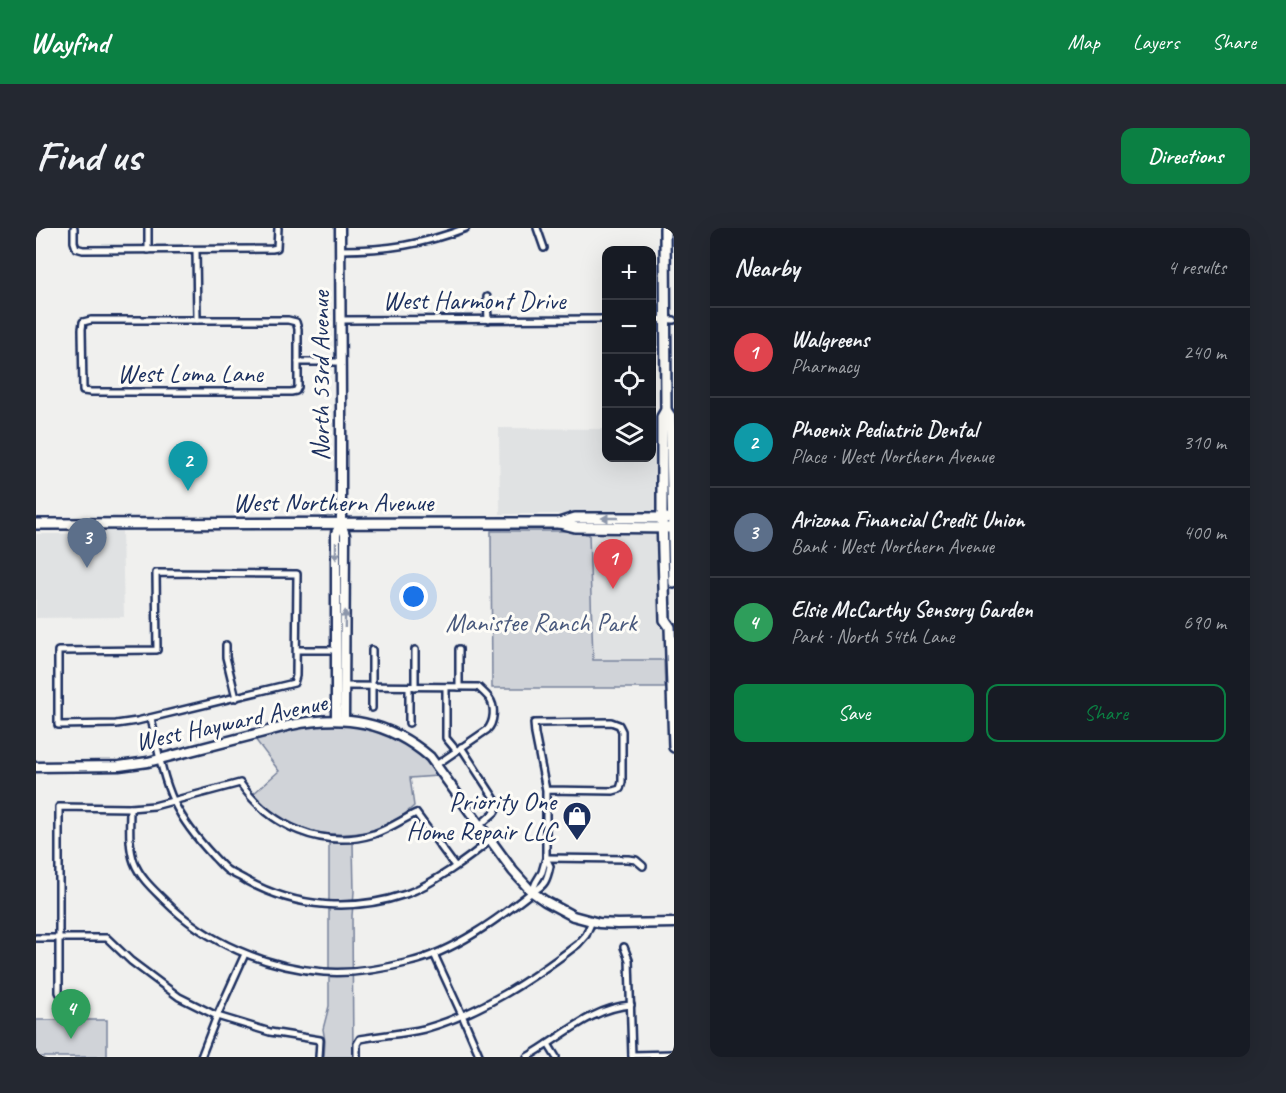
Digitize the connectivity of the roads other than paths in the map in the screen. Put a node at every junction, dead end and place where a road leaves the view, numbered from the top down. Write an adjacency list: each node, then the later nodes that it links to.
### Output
1 (74, 228): 9 (street)
2 (148, 228): 9 (street)
3 (278, 228): 10 (street)
4 (340, 228): 11 (street, North 53rd Avenue)
5 (466, 228): 11 (street)
6 (537, 228): 8 (street)
7 (665, 228): 12 (main road)
8 (544, 248)
9 (148, 250): 10 (street)
10 (196, 250): 16 (street)
11 (340, 250): 17 (street, North 53rd Avenue)
12 (670, 250): 15 (main road)
13 (487, 297): 18 (street)
14 (602, 319): 18 (street, West Harmont Drive)
15 (670, 319): 22 (main road)
16 (197, 320): 19 (street); 19 (street, West Loma Lane)
17 (341, 320): 18 (street, West Harmont Drive); 20 (street, North 53rd Avenue)
18 (488, 320)
19 (298, 362): 20 (street, West Loma Lane)
20 (341, 362): 21 (street, North 53rd Avenue)
21 (341, 523): 22 (main road, West Northern Avenue); 23 (main road, West Northern Avenue); 30 (street, North 53rd Avenue)
22 (670, 523): 24 (main road); 26 (main road)
23 (36, 524)
24 (674, 555): 25 (main road)
25 (674, 583)
26 (672, 624): 43 (main road)
27 (226, 645): 38 (street)
28 (459, 649): 37 (street)
29 (297, 650): 30 (street); 38 (street); 40 (street)
30 (340, 650): 33 (street, North 53rd Avenue); 41 (street, North 53rd Avenue)
31 (372, 650): 34 (street)
32 (415, 650): 35 (street)
33 (344, 686): 34 (street); 41 (street, North 53rd Avenue)
34 (372, 686): 35 (street); 39 (street)
35 (412, 687): 36 (street); 42 (street)
36 (446, 687): 37 (street); 44 (street)
37 (459, 687): 44 (street)
38 (236, 698): 40 (street)
39 (372, 708)
40 (151, 718): 45 (street)
41 (340, 720): 45 (street, West Hayward Avenue); 46 (street, West Hayward Avenue)
42 (409, 723)
43 (674, 747)
44 (459, 749): 46 (street); 51 (street)
45 (160, 759): 47 (street, West Hayward Avenue); 49 (street)
46 (436, 765): 51 (street, West Hayward Avenue)
47 (36, 767)
48 (546, 790): 48 (street); 53 (street)
49 (173, 801): 50 (street); 54 (street); 54 (street)
50 (130, 808): 60 (street); 62 (street)
51 (480, 825): 52 (street, West Hayward Avenue)
52 (490, 840): 54 (street); 56 (street, West Hayward Avenue)
53 (546, 858): 55 (street); 56 (street)
54 (455, 866)
55 (643, 866)
56 (532, 892): 57 (street, West Hayward Avenue); 63 (street)
57 (592, 921): 58 (street, West Hayward Avenue); 66 (street)
58 (674, 923)
59 (36, 938): 60 (street)
60 (59, 938): 65 (street); 67 (street)
61 (624, 947): 64 (street)
62 (245, 954): 63 (street); 67 (street)
63 (434, 954): 66 (street)
64 (631, 1005): 68 (street); 70 (street)
65 (67, 1007)
66 (462, 1015): 73 (street); 74 (street)
67 (218, 1016): 71 (street); 72 (street)
68 (548, 1044): 75 (street); 76 (street)
69 (674, 1054): 70 (street)
70 (632, 1056)
71 (201, 1057)
72 (319, 1057)
73 (357, 1057)
74 (480, 1057)
75 (527, 1057)
76 (556, 1057)

